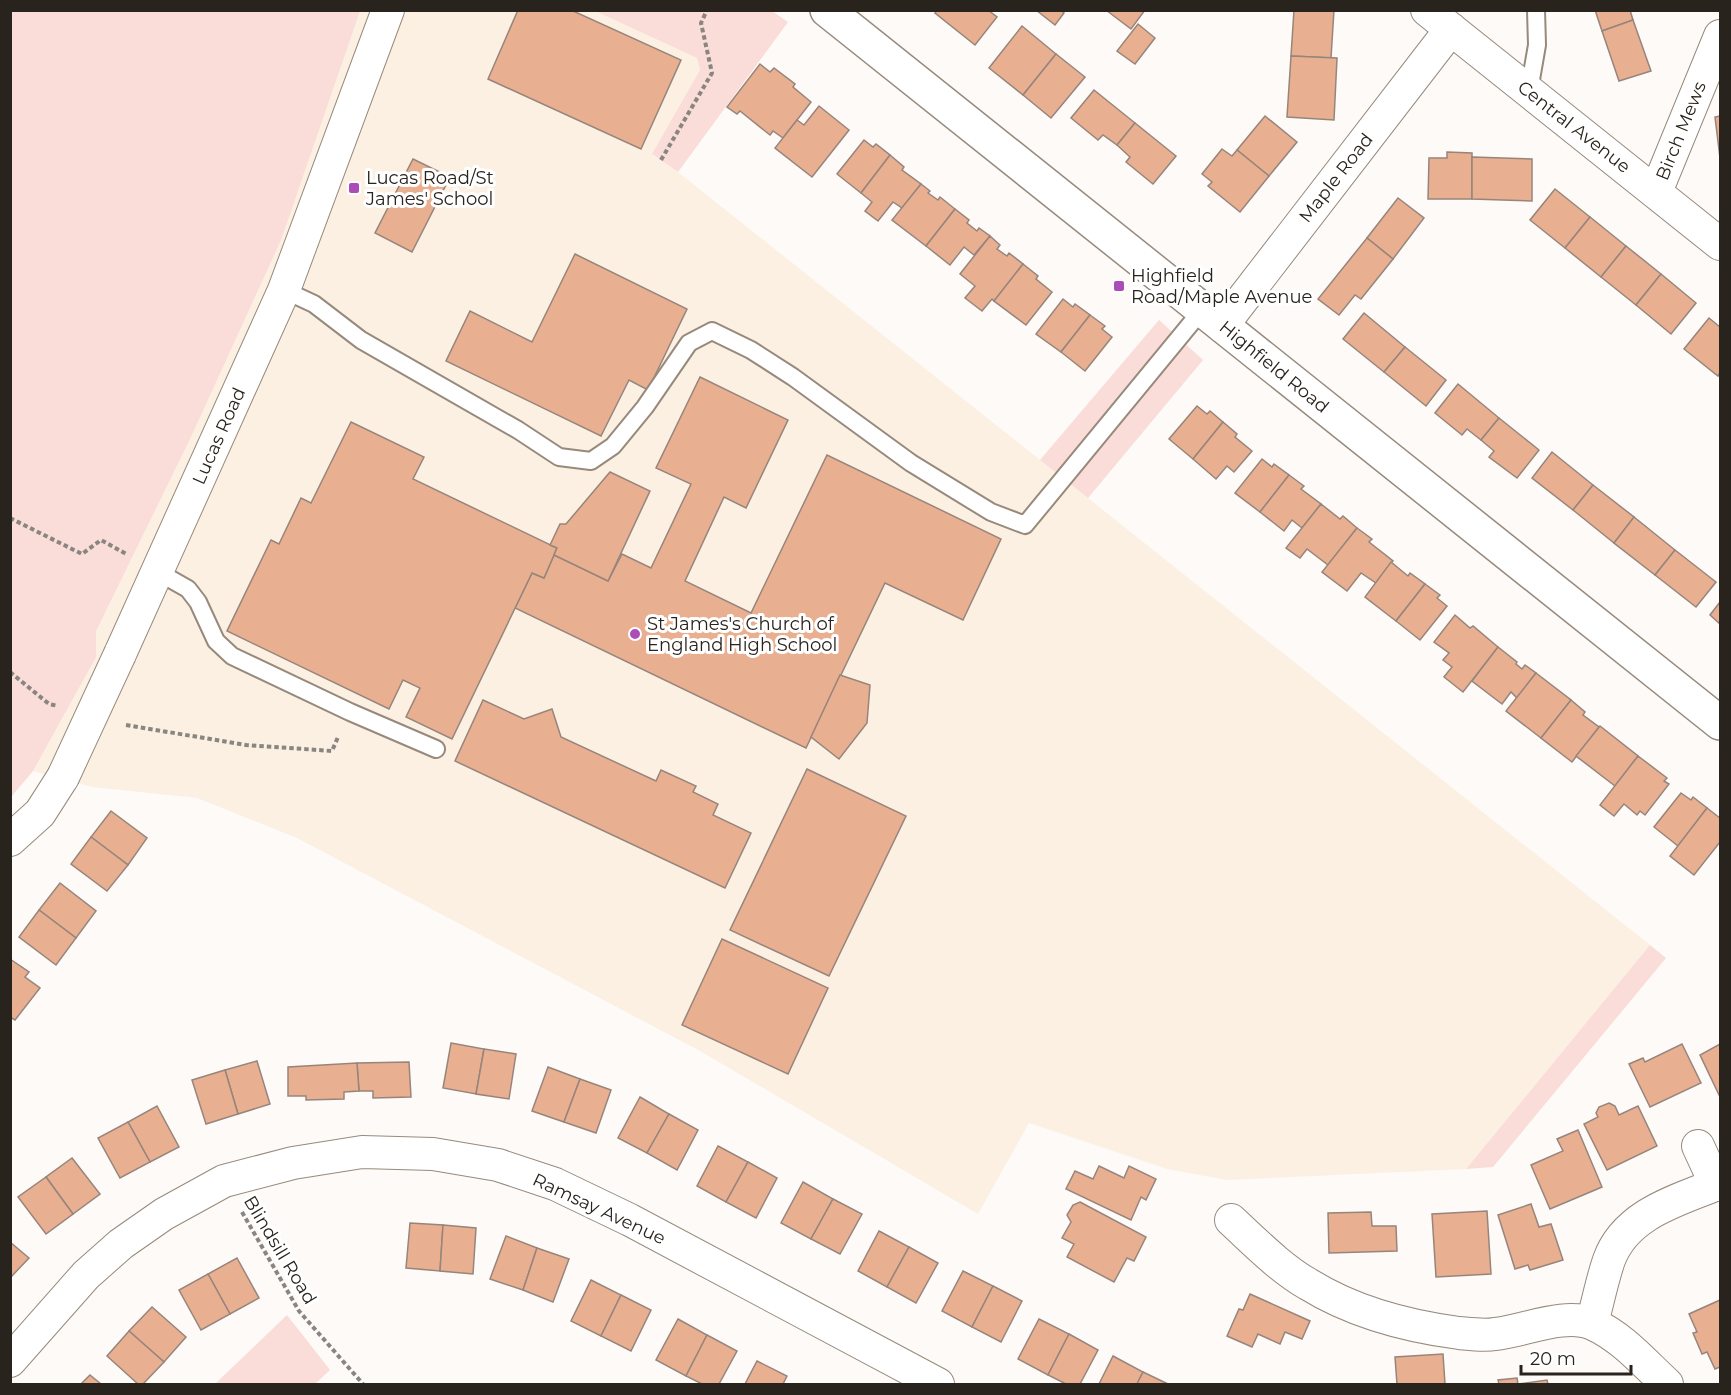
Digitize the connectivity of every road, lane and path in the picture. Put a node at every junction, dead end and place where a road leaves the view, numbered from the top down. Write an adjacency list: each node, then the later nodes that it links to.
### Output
1 (388, 10): 11 (street, Lucas Road)
2 (707, 10): 8 (path)
3 (827, 10): 12 (street, Highfield Road)
4 (1536, 10): 7 (lane)
5 (1439, 20): 7 (street, Central Avenue); 12 (street, Maple Road)
6 (1720, 36): 9 (street, Birch Mews)
7 (1529, 92): 9 (street, Central Avenue)
8 (661, 160)
9 (1656, 192): 10 (street, Central Avenue)
10 (1720, 244)
11 (284, 290): 12 (lane); 14 (street, Lucas Road)
12 (1212, 318): 18 (street, Highfield Road)
13 (10, 518): 14 (path)
14 (158, 572): 17 (lane); 21 (street, Lucas Road, bridge)
15 (10, 672): 16 (path)
16 (59, 706)
17 (350, 712): 19 (path); 20 (lane)
18 (1720, 723)
19 (119, 724)
20 (436, 750)
21 (10, 840)
22 (1698, 1146): 24 (street)
23 (224, 1181): 27 (street, Ramsay Avenue); 28 (path, Blindsill Road); 29 (street, Ramsay Avenue)
24 (1718, 1184): 26 (street)
25 (1231, 1220): 26 (street)
26 (1592, 1323): 30 (street)
27 (10, 1361)
28 (363, 1384)
29 (938, 1384)
30 (1667, 1384)

